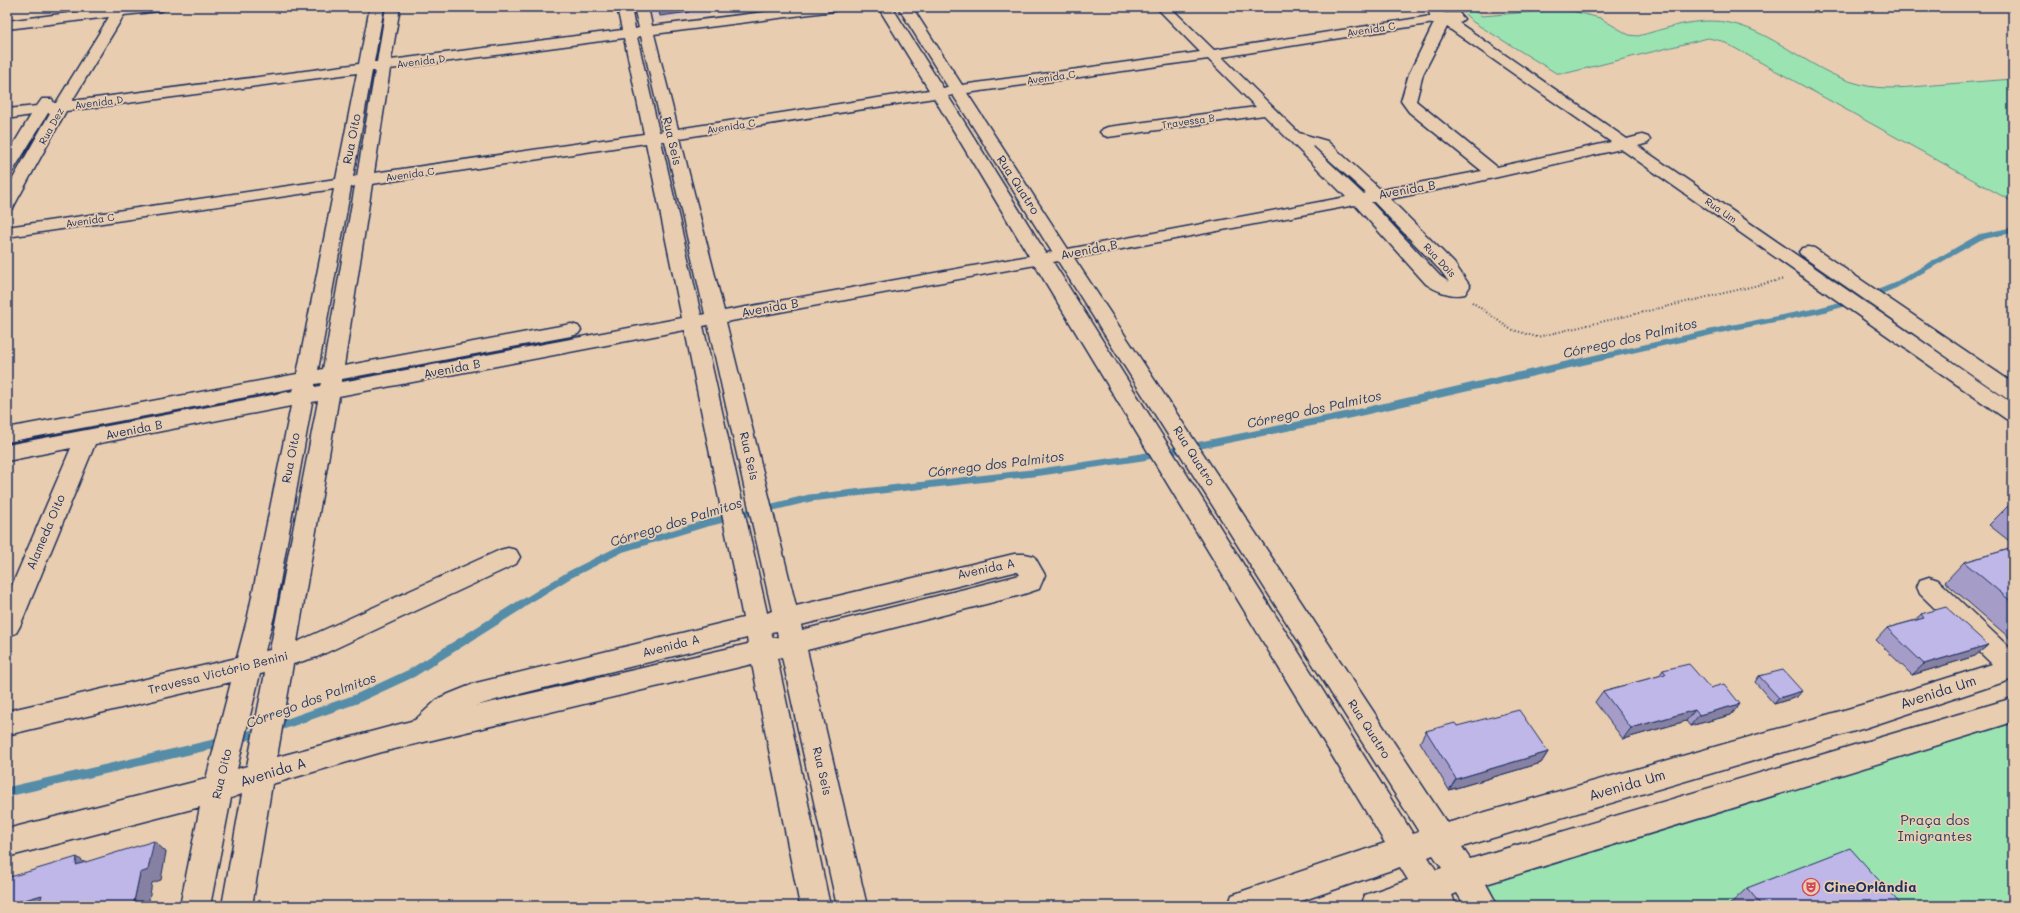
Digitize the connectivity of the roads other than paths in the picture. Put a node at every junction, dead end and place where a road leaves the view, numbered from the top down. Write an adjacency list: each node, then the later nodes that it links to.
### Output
1 (161, 7): 12 (street)
2 (377, 7): 19 (street, Rua Oito)
3 (393, 7): 19 (street, Rua Oito)
4 (624, 7): 17 (street, Rua Seis)
5 (641, 7): 17 (street, Rua Seis)
6 (780, 7): 17 (street, Avenida D)
7 (834, 7): 17 (street, Avenida D)
8 (885, 7): 23 (street, Rua Quatro)
9 (905, 7): 22 (street, Rua Quatro)
10 (1163, 7): 18 (street, Rua Dois)
11 (1180, 7): 18 (street, Rua Dois)
12 (110, 9): 14 (street); 15 (street); 16 (street); 25 (street, Rua Dez)
13 (1444, 13): 18 (street, Avenida C); 32 (street, Rua Um); 33 (street, Rua Um); 35 (street)
14 (7, 19)
15 (7, 25)
16 (92, 27)
17 (637, 29): 19 (street, Avenida D); 29 (street, Rua Seis); 31 (street, Rua Seis)
18 (1216, 50): 20 (street, Rua Dois); 22 (street, Avenida C); 27 (street, Rua Dois)
19 (375, 63): 25 (street, Avenida D); 36 (street, Rua Oito); 37 (street, Rua Oito)
20 (1239, 63)
21 (1250, 74): 27 (street)
22 (956, 86): 23 (street, Avenida C); 44 (street, Rua Quatro)
23 (935, 90): 29 (street, Avenida C); 45 (street, Rua Quatro)
24 (48, 101): 25 (street, Avenida D); 26 (street, Avenida D); 28 (street, Avenida D); 34 (street, Rua Dez)
25 (64, 102): 39 (street, Rua Dez)
26 (7, 105)
27 (1263, 106): 30 (street, Travessa B); 38 (street, Rua Dois)
28 (7, 114)
29 (670, 130): 31 (street, Avenida C); 47 (street, Rua Seis)
30 (1108, 132)
31 (651, 133): 36 (street, Avenida C); 48 (street, Rua Seis)
32 (1642, 140): 33 (street, Avenida B); 40 (street, Rua Um)
33 (1624, 143): 35 (street, Avenida B); 52 (street, Rua Um)
34 (7, 168)
35 (1489, 169): 38 (street, Avenida B)
36 (365, 175): 37 (street, Avenida C); 49 (street, Rua Oito)
37 (345, 178): 41 (street, Avenida C); 42 (street, Avenida C); 50 (street, Rua Oito)
38 (1362, 192): 44 (street, Avenida B); 46 (street, Rua Dois)
39 (7, 204)
40 (1739, 205)
41 (7, 222)
42 (7, 232)
43 (1796, 244): 51 (street)
44 (1059, 249): 45 (street, Avenida B); 56 (street, Rua Quatro)
45 (1037, 253): 47 (street, Avenida B); 57 (street, Rua Quatro)
46 (1458, 290)
47 (714, 310): 48 (street, Avenida B); 60 (street, Rua Seis)
48 (692, 315): 49 (street, Avenida B); 61 (street, Rua Seis)
49 (332, 384): 50 (street, Avenida B); 65 (street, Rua Oito)
50 (305, 389): 53 (street, Avenida B); 54 (street, Avenida B); 66 (street, Rua Oito)
51 (2013, 392)
52 (2013, 414)
53 (7, 436)
54 (86, 439): 55 (street, Avenida B); 62 (street, Alameda Oito)
55 (7, 453)
56 (1241, 529): 57 (street); 73 (street, Rua Quatro)
57 (1214, 538): 75 (street, Rua Quatro)
58 (508, 557): 65 (street, Travessa Victório Benini)
59 (1929, 587): 67 (street)
60 (786, 618): 61 (street, Avenida A); 63 (street, Rua Seis); 63 (street, Avenida A)
61 (757, 625): 64 (street, Rua Seis); 70 (street, Avenida A)
62 (7, 626)
63 (792, 644): 64 (street, Avenida A); 81 (street, Rua Seis)
64 (763, 651): 70 (street, Avenida A); 80 (street, Rua Seis)
65 (281, 658): 66 (street, Travessa Victório Benini); 71 (street, Rua Oito)
66 (248, 667): 69 (street, Travessa Victório Benini); 72 (street, Rua Oito)
67 (2013, 668): 73 (street, Avenida Um)
68 (2013, 710): 76 (street)
69 (7, 723)
70 (423, 731): 71 (street, Avenida A)
71 (259, 775): 72 (street, Avenida A); 79 (street, Rua Oito)
72 (218, 788): 74 (street, Avenida A); 78 (street, Rua Oito)
73 (1440, 839): 75 (street, Avenida Um); 76 (street, Rua Quatro)
74 (7, 843)
75 (1406, 850): 77 (street, Rua Quatro); 82 (street, Avenida Um)
76 (1463, 876): 77 (street); 84 (street, Rua Quatro)
77 (1435, 897): 83 (street)
78 (195, 906)
79 (237, 906)
80 (815, 906)
81 (852, 906)
82 (1243, 906)
83 (1376, 906)
84 (1483, 906)

